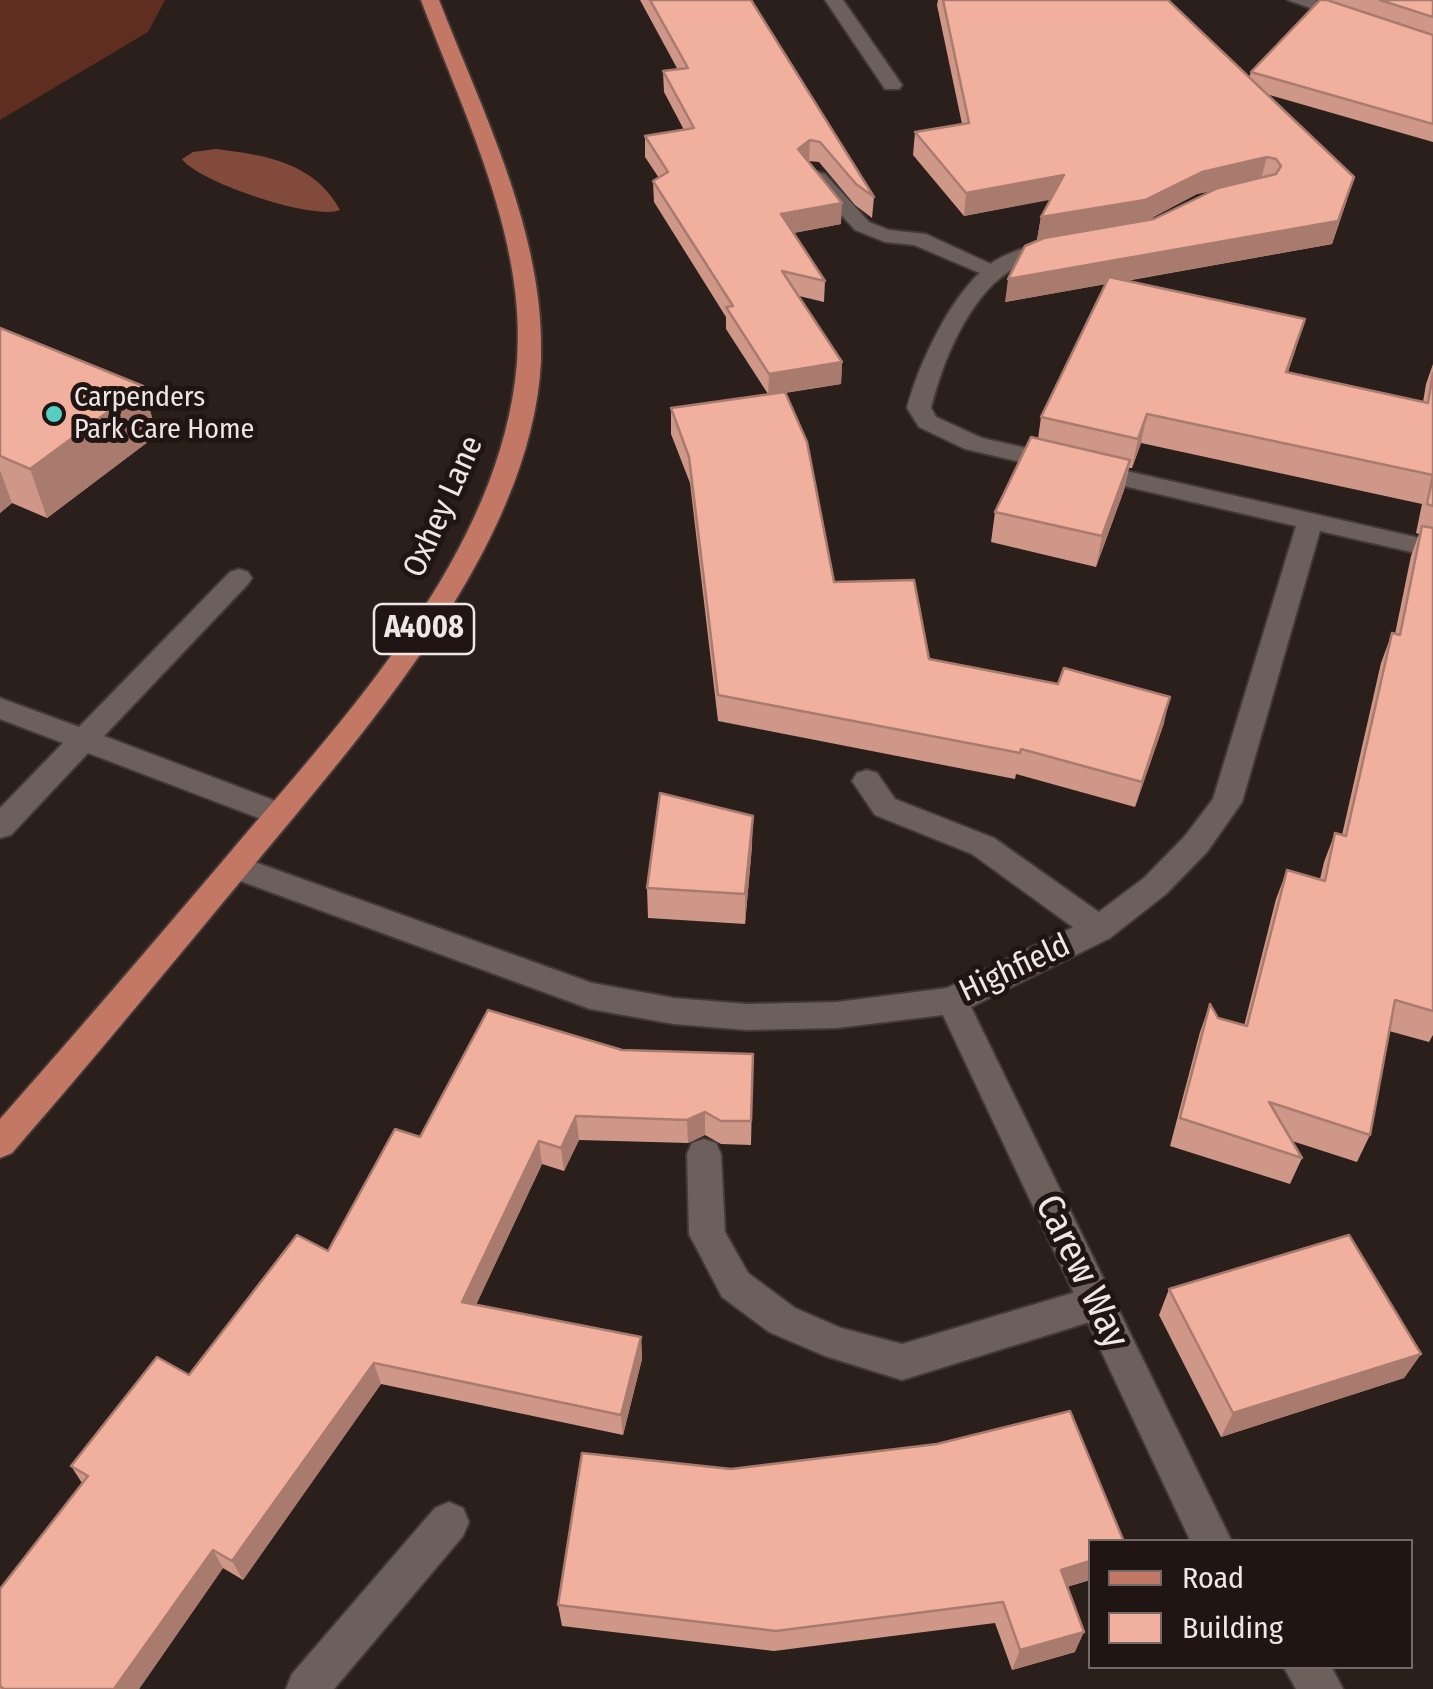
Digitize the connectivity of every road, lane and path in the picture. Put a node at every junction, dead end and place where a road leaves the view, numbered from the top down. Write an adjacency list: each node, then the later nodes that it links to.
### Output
1 (430, 0): 15 (main road, Oxhey Lane / A4008)
2 (834, 0): 5 (street)
3 (1297, 0): 4 (street)
4 (1365, 22)
5 (892, 84)
6 (811, 170): 8 (street)
7 (1082, 242): 8 (street)
8 (996, 271): 9 (street)
9 (1310, 521): 10 (street); 18 (street, Highfield)
10 (1433, 549)
11 (239, 578): 13 (street)
12 (0, 708): 13 (street)
13 (82, 740): 15 (street); 16 (street)
14 (866, 782): 18 (street)
15 (279, 814): 17 (main road, Oxhey Lane / A4008)
16 (0, 826)
17 (235, 867): 19 (street, Highfield); 20 (main road, Oxhey Lane / A4008)
18 (1098, 929): 19 (street, Highfield)
19 (952, 1001): 22 (street, Carew Way)
20 (0, 1143)
21 (704, 1154): 22 (street)
22 (1096, 1302): 24 (street, Carew Way)
23 (449, 1522): 26 (street)
24 (1211, 1539)
25 (1306, 1669): 27 (street)
26 (307, 1689)
27 (1322, 1689)

